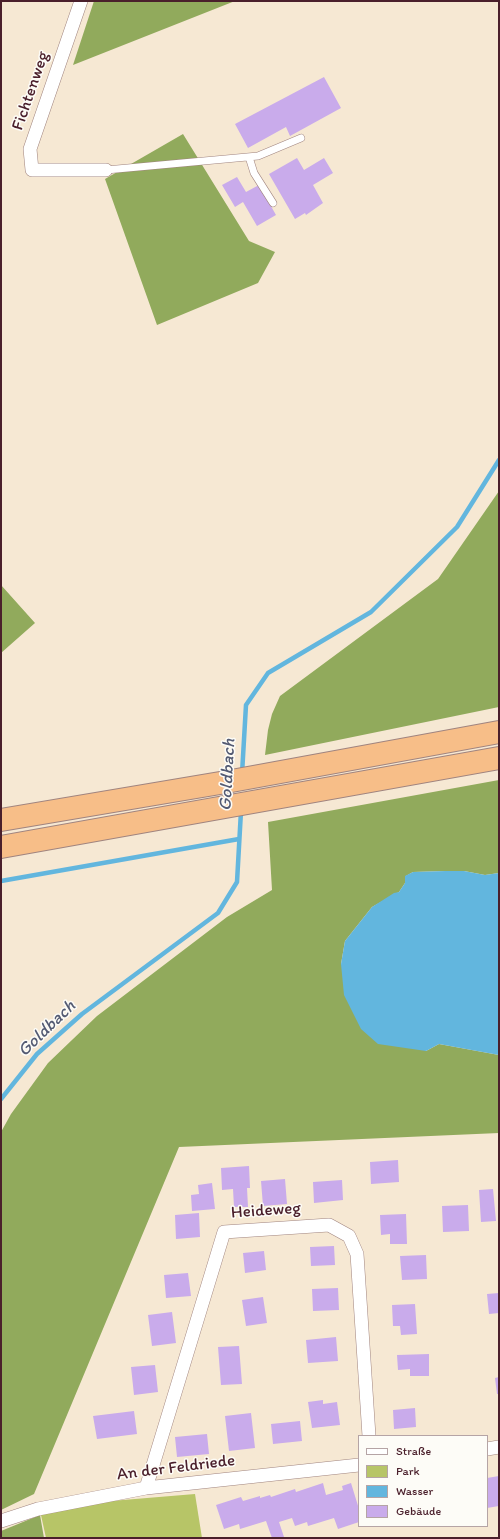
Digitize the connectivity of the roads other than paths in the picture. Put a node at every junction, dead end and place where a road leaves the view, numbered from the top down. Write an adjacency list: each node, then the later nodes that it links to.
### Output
1 (81, 1): 4 (street, Fichtenweg)
2 (301, 138): 3 (lane)
3 (249, 157): 4 (lane); 5 (lane)
4 (106, 170)
5 (273, 203)
6 (499, 732): 8 (highway)
7 (499, 758): 9 (highway)
8 (1, 820)
9 (1, 847)
10 (369, 1435): 14 (street, Heideweg)
11 (499, 1448): 12 (street)
12 (488, 1449)
13 (358, 1465): 14 (street, An der Feldriede)
14 (146, 1488): 15 (street, An der Feldriede)
15 (1, 1521)

